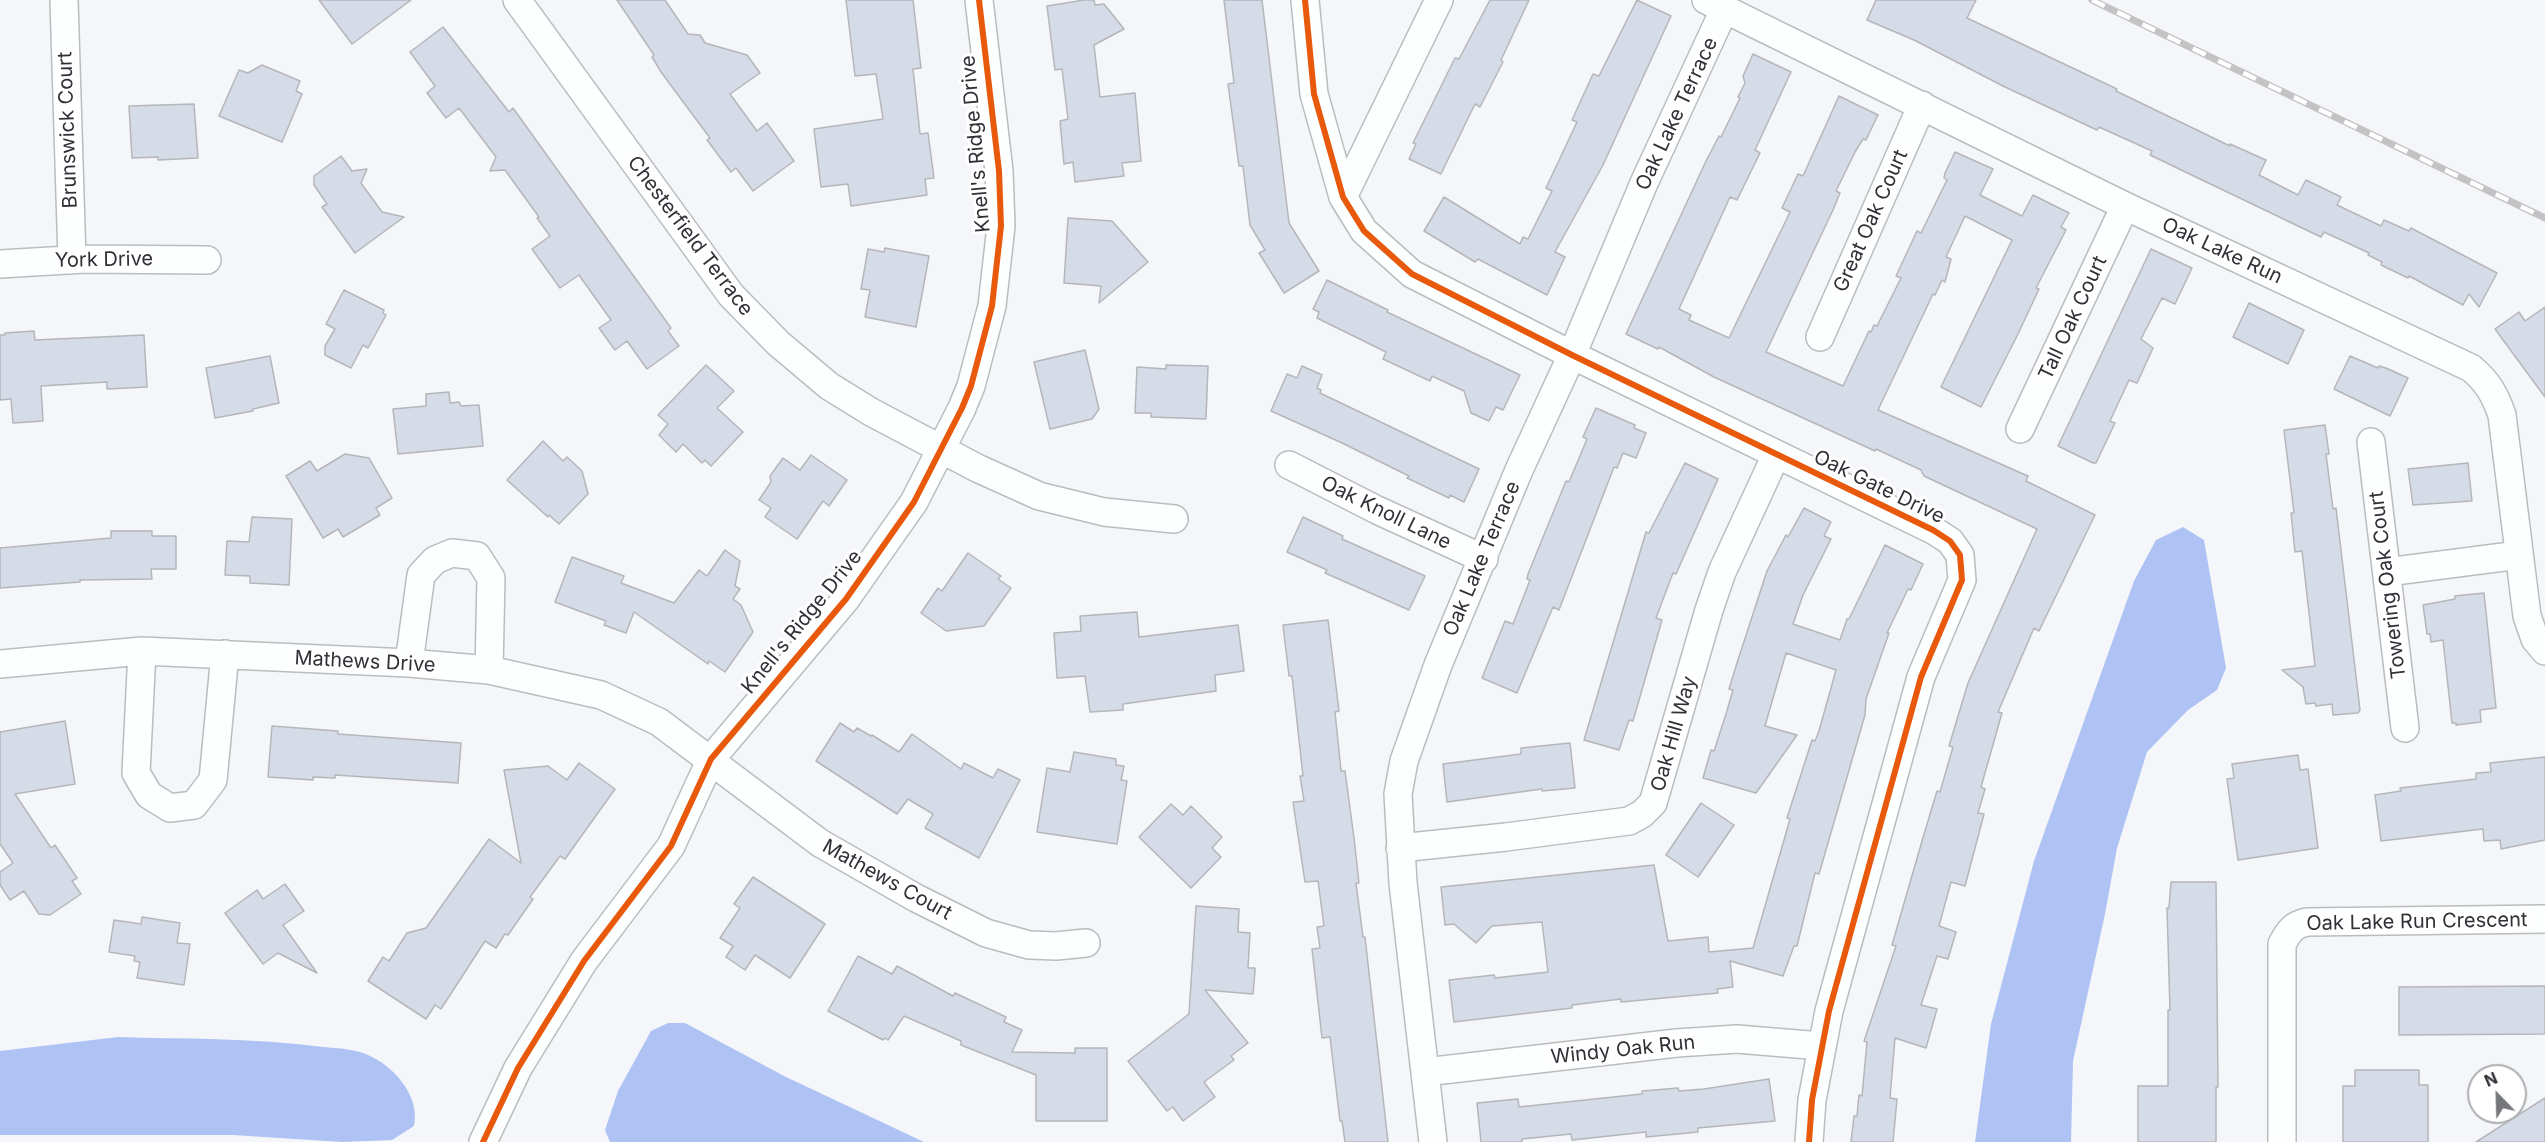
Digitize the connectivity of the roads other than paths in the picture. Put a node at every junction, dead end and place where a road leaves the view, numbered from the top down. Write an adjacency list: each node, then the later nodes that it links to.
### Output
1 (64, 0): 10 (street, Brunswick Court)
2 (517, 0): 17 (street, Chesterfield Terrace)
3 (979, 0): 17 (street, Knell's Ridge Drive)
4 (1305, 0): 8 (street, Oak Gate Drive)
5 (1438, 0): 8 (street)
6 (1715, 5): 7 (street, Oak Lake Run); 14 (street, Oak Lake Terrace)
7 (1922, 105): 9 (street, Oak Lake Run); 13 (street, Great Oak Court)
8 (1343, 197): 14 (street, Oak Gate Drive)
9 (2125, 206): 15 (street, Tall Oak Court); 21 (street, Oak Lake Run)
10 (72, 260): 11 (street, York Drive); 12 (street, York Drive)
11 (207, 260)
12 (0, 264)
13 (1821, 337)
14 (1572, 355): 18 (street, Oak Gate Drive); 22 (street, Oak Lake Terrace)
15 (2020, 429)
16 (2371, 442): 23 (street, Towering Oak Court)
17 (942, 449): 20 (street, Chesterfield Terrace); 31 (street, Knell's Ridge Drive)
18 (1776, 456): 32 (street, Oak Hill Way); 35 (street, Oak Gate Drive)
19 (1289, 465): 22 (street, Oak Knoll Lane)
20 (1174, 519)
21 (2519, 555): 23 (street); 25 (street, Oak Lake Run)
22 (1484, 559): 32 (street, Oak Lake Terrace)
23 (2387, 572): 30 (street, Towering Oak Court)
24 (142, 651): 26 (street, Mathews Drive); 26 (street); 28 (street, Mathews Drive)
25 (2545, 651)
26 (225, 654): 27 (street, Mathews Drive)
27 (409, 663): 29 (street, Mathews Drive); 29 (street)
28 (0, 664)
29 (489, 670): 31 (street, Mathews Drive)
30 (2405, 728)
31 (711, 759): 34 (street, Mathews Court); 37 (street, Knell's Ridge Drive)
32 (1400, 848): 36 (street, Oak Lake Terrace)
33 (2545, 920): 40 (street, Oak Lake Run Crescent)
34 (1086, 943)
35 (1821, 1046): 36 (street, Windy Oak Run); 39 (street, Oak Gate Drive)
36 (1425, 1072): 38 (street, Oak Lake Terrace)
37 (483, 1142)
38 (1432, 1142)
39 (1809, 1142)
40 (2282, 1142)

